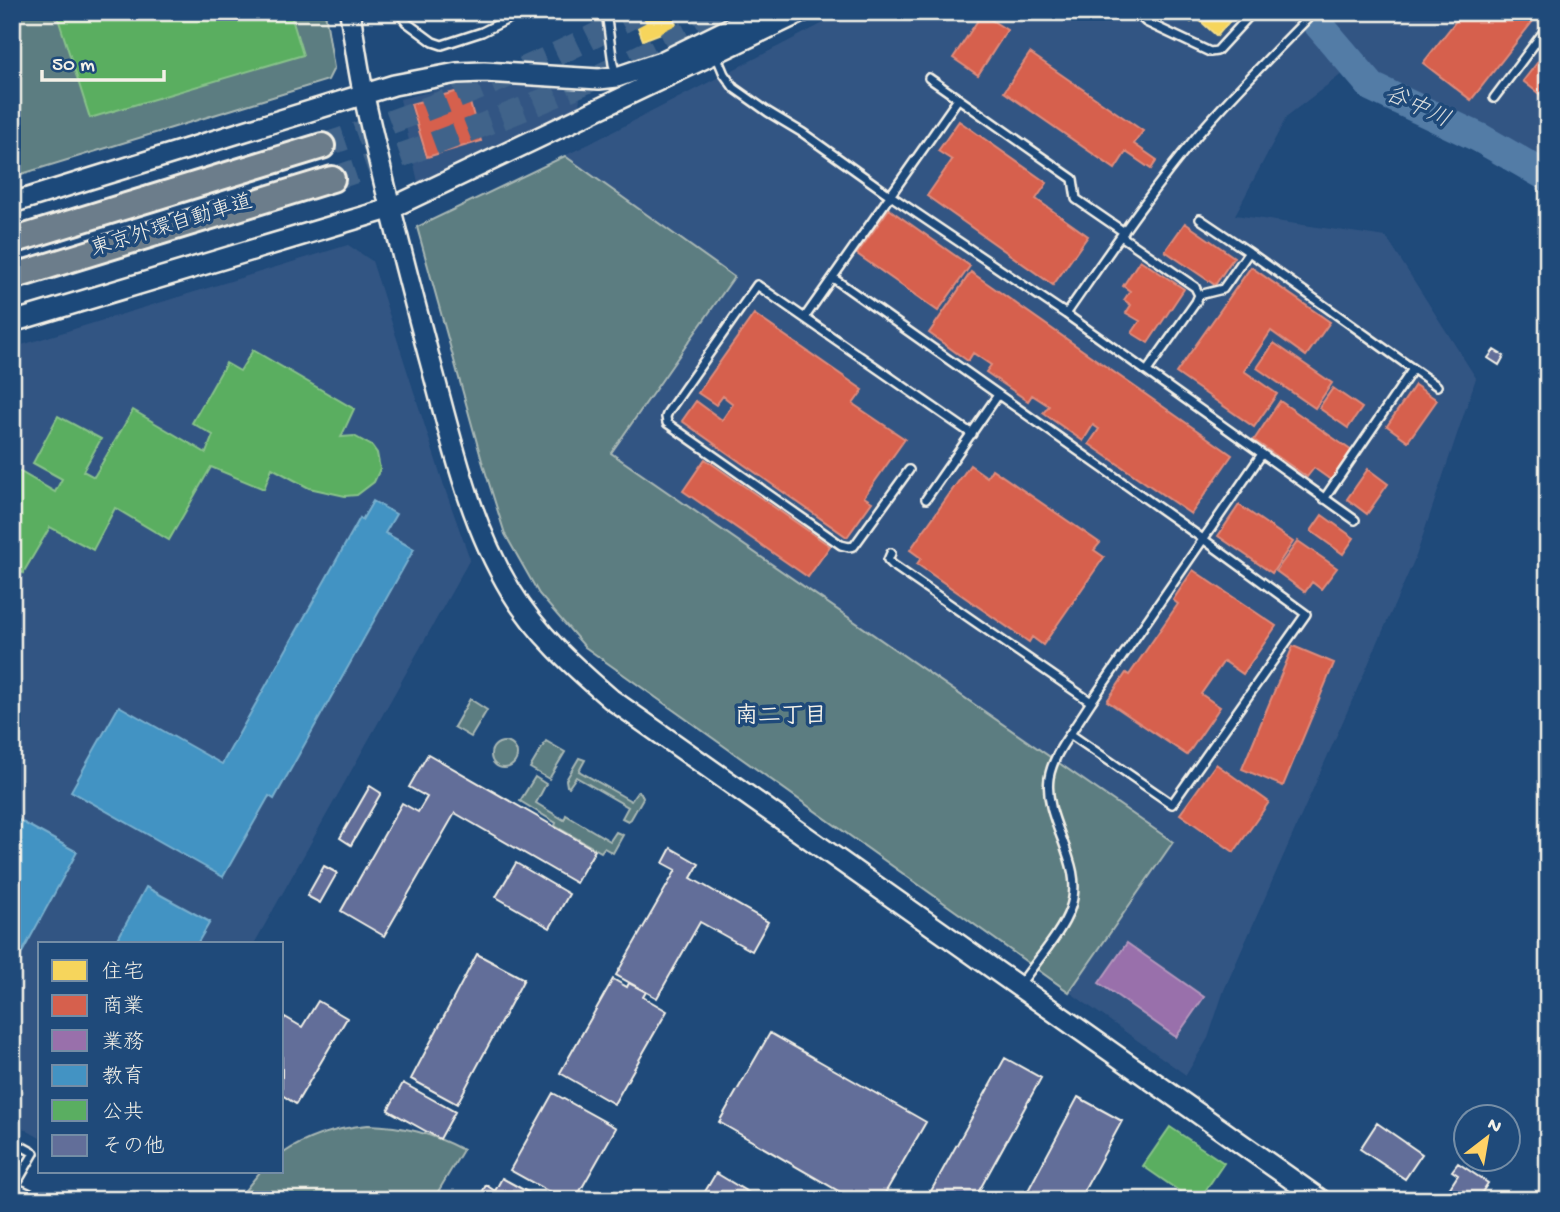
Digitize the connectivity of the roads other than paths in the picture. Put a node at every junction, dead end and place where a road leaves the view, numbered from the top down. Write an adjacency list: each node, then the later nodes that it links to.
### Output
1 (350, 12): 14 (street)
2 (399, 12): 3 (lane)
3 (522, 12)
4 (606, 12): 12 (lane)
5 (763, 12): 12 (street)
6 (802, 12): 11 (street)
7 (1135, 12): 8 (lane)
8 (1253, 12)
9 (1314, 12): 23 (lane)
10 (1548, 26): 15 (lane)
11 (715, 54): 19 (lane); 21 (street)
12 (617, 78): 14 (street)
13 (929, 78): 16 (lane)
14 (363, 93): 20 (street); 21 (street)
15 (1494, 98)
16 (958, 99): 19 (lane); 23 (lane)
17 (322, 145): 24 (highway, 東京外環自動車道)
18 (332, 179): 26 (highway, 東京外環自動車道)
19 (891, 196): 27 (lane); 29 (lane)
20 (12, 203)
21 (390, 209): 31 (street); 46 (street)
22 (1200, 219): 25 (lane)
23 (1122, 234): 28 (lane); 29 (lane)
24 (12, 241)
25 (1249, 253): 28 (lane); 32 (lane)
26 (12, 277)
27 (833, 278): 30 (lane); 35 (lane)
28 (1199, 295): 33 (lane)
29 (1066, 314): 33 (lane)
30 (805, 317): 36 (lane); 38 (lane)
31 (12, 322)
32 (1413, 369): 34 (lane); 40 (lane)
33 (1147, 371): 37 (lane)
34 (1437, 386)
35 (998, 395): 36 (lane); 42 (lane)
36 (972, 434): 39 (lane)
37 (1262, 454): 40 (lane); 42 (lane)
38 (909, 470)
39 (926, 499)
40 (1324, 499): 41 (lane)
41 (1355, 520)
42 (1203, 539): 44 (lane); 45 (lane)
43 (891, 553): 44 (lane)
44 (1091, 702): 45 (lane)
45 (1070, 734): 46 (lane)
46 (1018, 986): 49 (street)
47 (12, 1141): 48 (lane)
48 (13, 1189): 50 (lane)
49 (1311, 1197)
50 (43, 1200)

